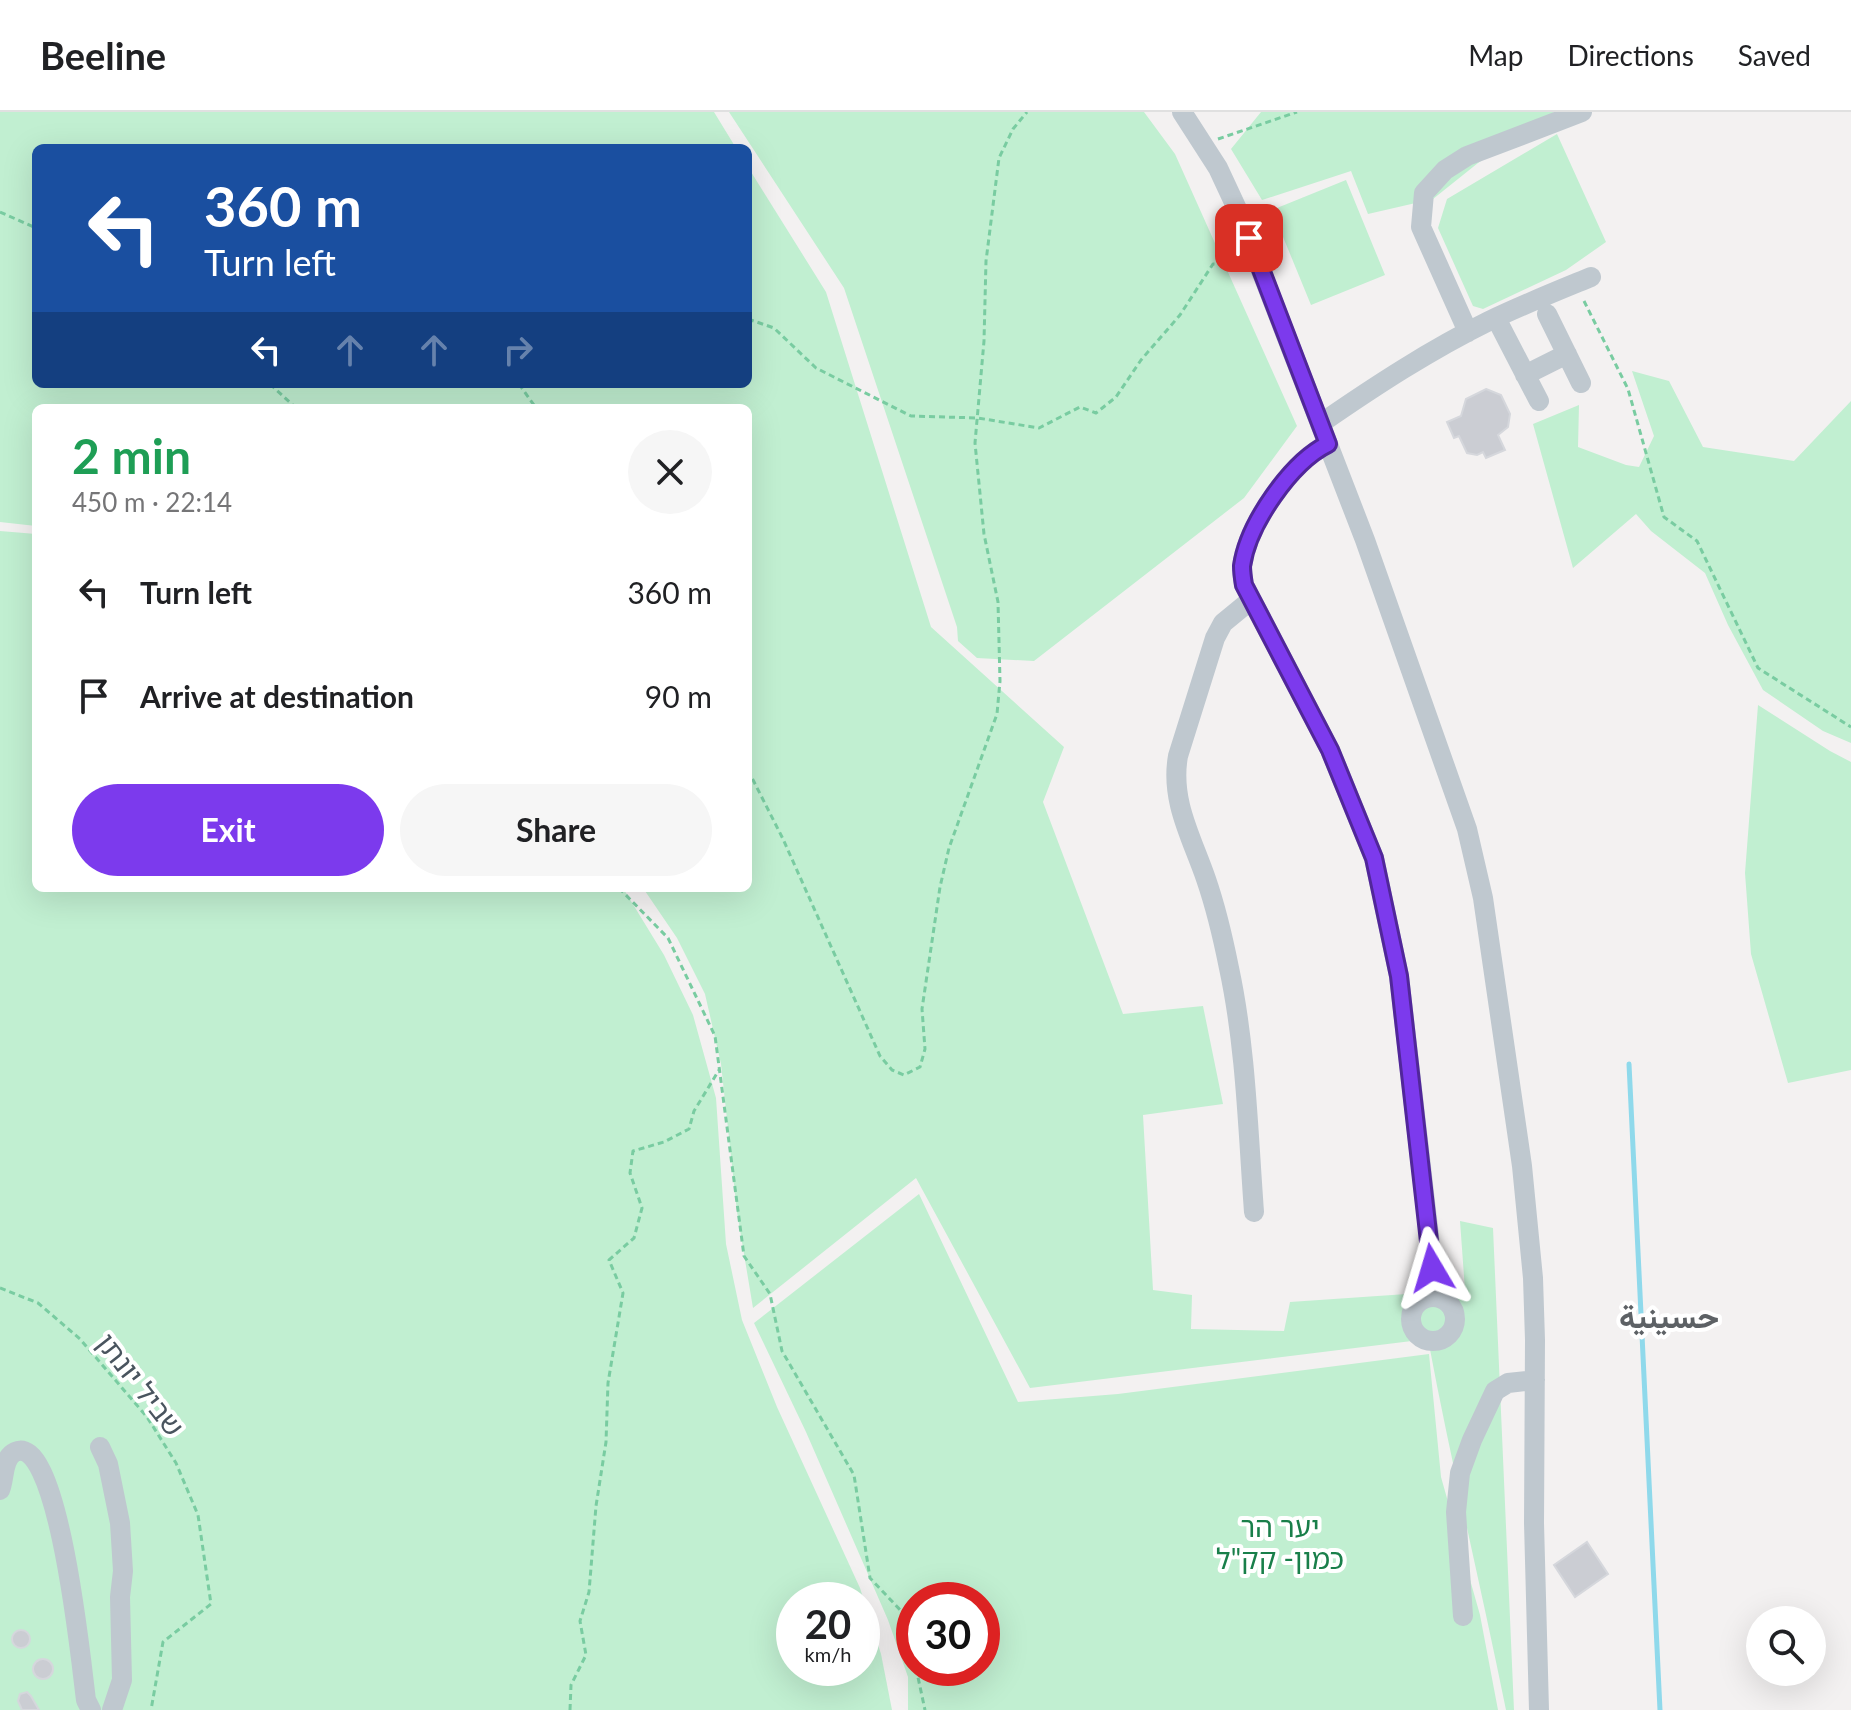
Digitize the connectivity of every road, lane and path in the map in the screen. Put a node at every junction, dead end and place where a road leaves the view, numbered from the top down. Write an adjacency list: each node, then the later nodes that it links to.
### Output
1 (1027, 112): 20 (path)
2 (1182, 112): 5 (street)
3 (1297, 112): 5 (path)
4 (1582, 112): 13 (street)
5 (1203, 144): 8 (street)
6 (0, 212): 7 (path)
7 (32, 226)
8 (1259, 264): 20 (path); 21 (street)
9 (1583, 280): 11 (street); 24 (path)
10 (1547, 314): 14 (street)
11 (1496, 318): 13 (street); 15 (street)
12 (752, 320): 20 (path)
13 (1468, 332): 21 (street)
14 (1567, 354): 15 (street); 16 (street)
15 (1525, 375): 18 (street)
16 (1581, 383)
17 (274, 388): 19 (path)
18 (1539, 401)
19 (292, 404)
20 (978, 418): 25 (path)
21 (1320, 424): 22 (street)
22 (1328, 444): 23 (street); 31 (street)
23 (1251, 600): 28 (street); 30 (street)
24 (1851, 727)
25 (752, 778)
26 (623, 892): 27 (path)
27 (720, 1069): 34 (path); 40 (path)
28 (1254, 1212)
29 (0, 1288): 39 (path, שביל יונתן)
30 (1436, 1297)
31 (1535, 1380): 35 (street); 42 (street)
32 (100, 1447): 38 (street)
33 (0, 1490): 37 (street)
34 (896, 1606)
35 (1463, 1616)
36 (920, 1686): 41 (path)
37 (91, 1710)
38 (112, 1710)
39 (151, 1710)
40 (570, 1710)
41 (925, 1710)
42 (1539, 1710)

